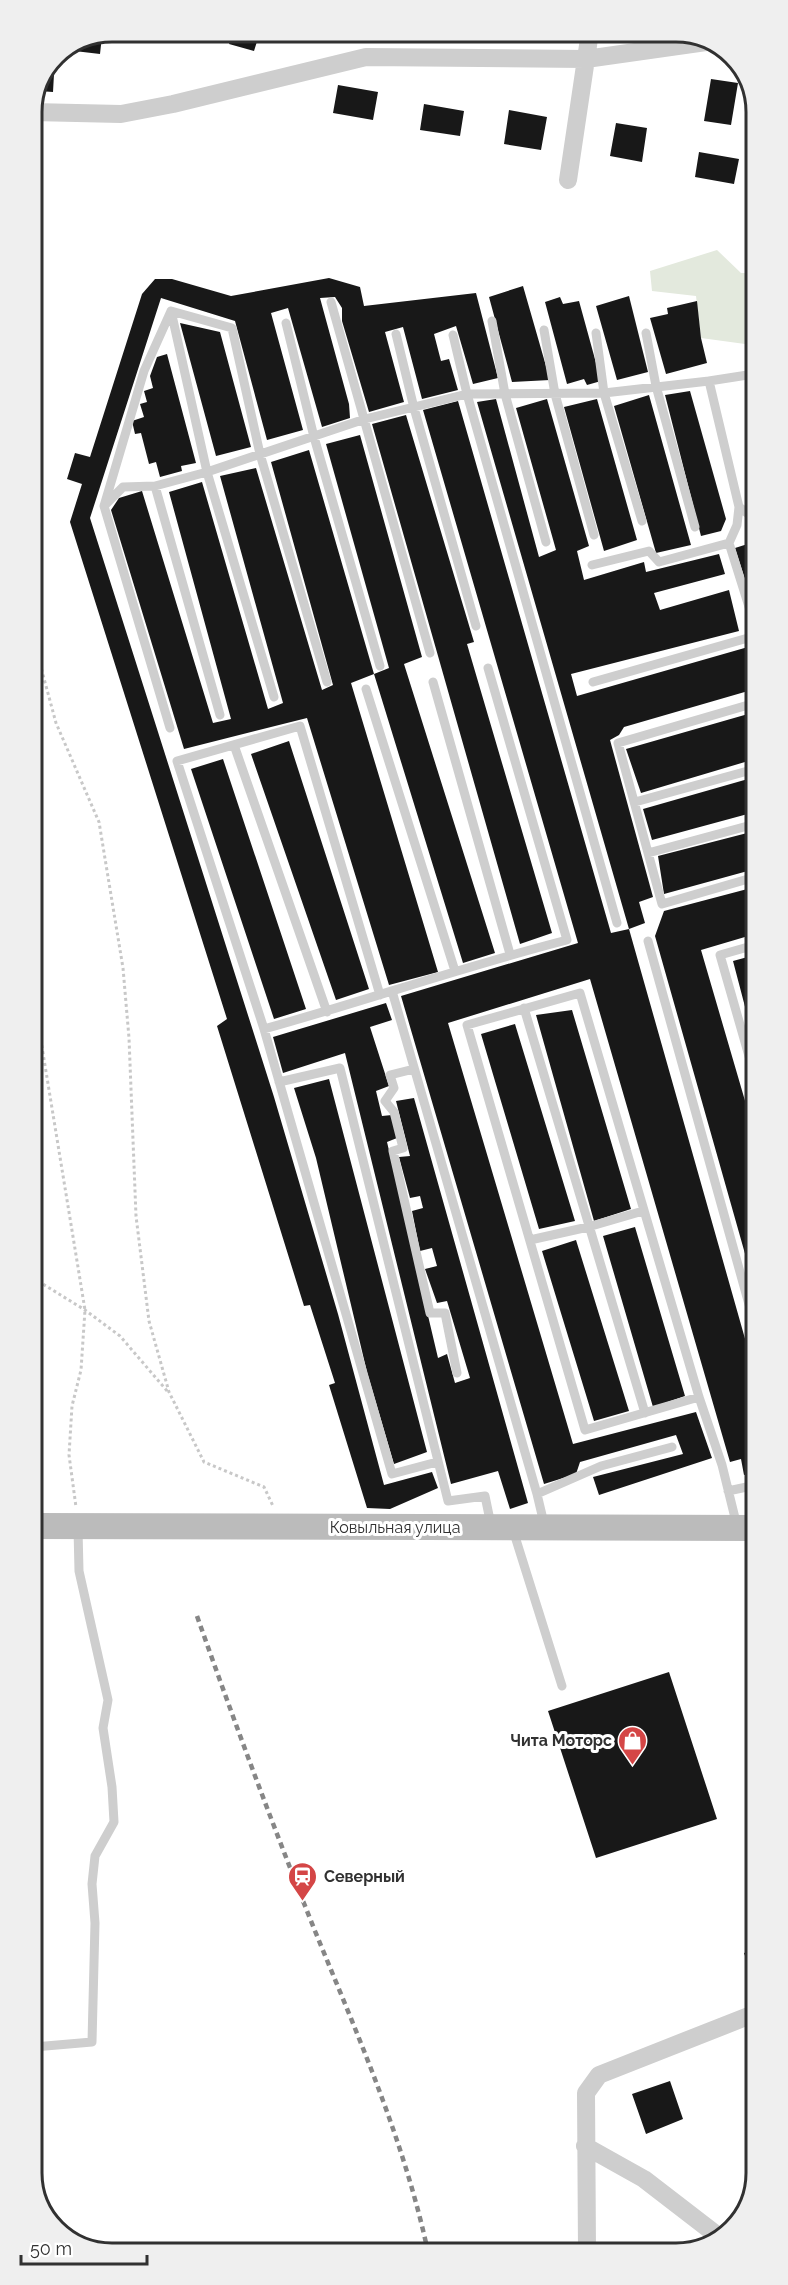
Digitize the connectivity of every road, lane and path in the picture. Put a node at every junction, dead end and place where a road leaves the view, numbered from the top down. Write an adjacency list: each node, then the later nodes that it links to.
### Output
1 (589, 42): 3 (street)
2 (693, 44): 3 (street)
3 (586, 59): 4 (street); 5 (street)
4 (42, 112)
5 (568, 180)
6 (331, 302): 23 (lane)
7 (171, 311): 25 (lane); 26 (lane); 28 (lane)
8 (492, 321): 20 (lane)
9 (286, 323): 24 (lane)
10 (544, 330): 21 (lane)
11 (596, 333): 18 (lane)
12 (646, 333): 17 (lane)
13 (396, 334): 22 (lane)
14 (453, 335): 19 (lane)
15 (746, 375): 16 (lane)
16 (709, 381): 17 (lane); 29 (lane)
17 (657, 386): 18 (lane); 32 (lane)
18 (604, 393): 21 (lane); 31 (lane)
19 (467, 394): 20 (lane); 22 (lane); 58 (lane)
20 (505, 394): 21 (lane); 34 (lane)
21 (555, 394): 33 (lane)
22 (414, 408): 23 (lane); 38 (lane)
23 (364, 419): 24 (lane); 40 (lane)
24 (314, 437): 25 (lane); 41 (lane)
25 (260, 454): 26 (lane); 44 (lane)
26 (207, 472): 27 (lane); 48 (lane)
27 (155, 486): 28 (lane); 50 (lane)
28 (104, 506): 51 (lane)
29 (739, 507): 30 (lane); 35 (lane)
30 (746, 512)
31 (642, 521)
32 (695, 527)
33 (594, 535)
34 (546, 543)
35 (729, 543): 36 (lane); 37 (lane)
36 (592, 565)
37 (746, 599)
38 (476, 626)
39 (746, 638): 46 (lane)
40 (430, 653)
41 (380, 666)
42 (488, 668): 61 (lane)
43 (42, 671): 79 (path)
44 (327, 682)
45 (433, 682): 61 (lane)
46 (593, 682)
47 (366, 689): 62 (lane)
48 (274, 697)
49 (746, 706): 54 (lane)
50 (220, 715)
51 (170, 728)
52 (234, 745): 64 (lane); 66 (lane); 67 (lane)
53 (746, 772): 54 (lane)
54 (634, 802): 56 (lane)
55 (746, 826): 56 (lane)
56 (648, 852): 57 (lane)
57 (746, 880)
58 (617, 923)
59 (648, 941): 76 (lane)
60 (746, 948): 68 (lane)
61 (510, 954): 62 (lane)
62 (455, 971): 63 (lane)
63 (392, 991): 64 (lane); 70 (lane)
64 (380, 995): 66 (lane)
65 (524, 1008): 72 (lane); 73 (lane); 74 (lane)
66 (327, 1012): 67 (lane)
67 (264, 1029): 71 (lane)
68 (746, 1046)
69 (42, 1047): 77 (path)
70 (414, 1069): 78 (lane); 86 (lane)
71 (279, 1082): 83 (lane); 83 (lane)
72 (644, 1211): 73 (lane); 80 (lane)
73 (588, 1227): 74 (lane); 81 (lane)
74 (530, 1240): 81 (lane)
75 (42, 1284): 77 (path)
76 (746, 1294)
77 (85, 1310): 79 (path); 88 (path)
78 (457, 1372)
79 (169, 1392): 89 (path)
80 (699, 1397): 81 (lane); 85 (lane)
81 (645, 1413)
82 (672, 1447): 86 (lane)
83 (437, 1462): 91 (lane)
84 (746, 1487): 85 (lane)
85 (728, 1491): 90 (lane)
86 (537, 1494): 92 (lane)
87 (42, 1526): 88 (main road, Ковыльная улица)
88 (78, 1526): 89 (main road, Ковыльная улица); 96 (lane)
89 (282, 1526): 91 (main road, Ковыльная улица)
90 (746, 1526)
91 (502, 1528): 92 (main road, Ковыльная улица); 94 (lane)
92 (542, 1528): 93 (main road, Ковыльная улица)
93 (746, 1528)
94 (562, 1686)
95 (746, 2017): 97 (street)
96 (42, 2046)
97 (585, 2146): 98 (street); 99 (street)
98 (713, 2232)
99 (586, 2243)

